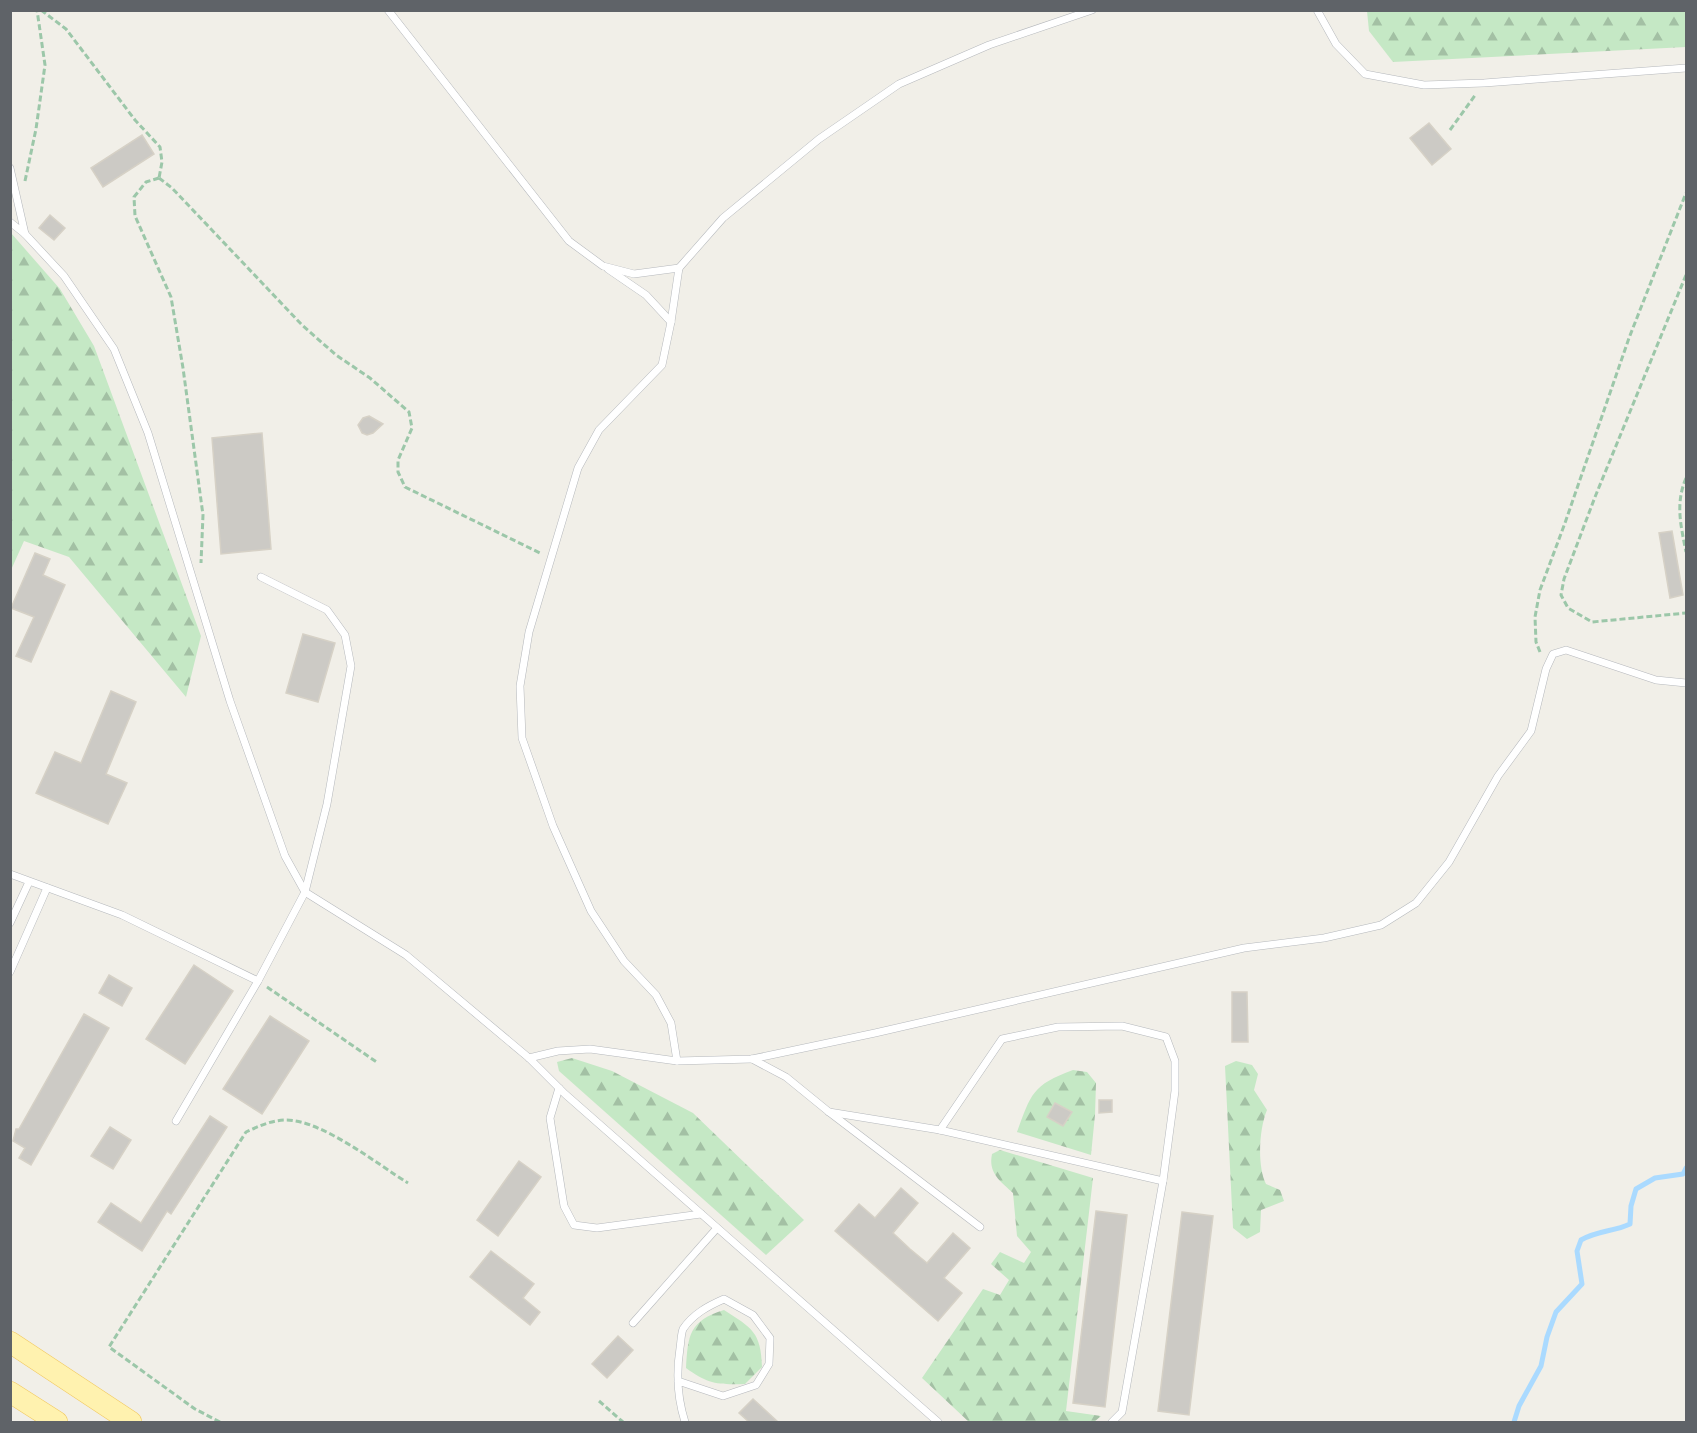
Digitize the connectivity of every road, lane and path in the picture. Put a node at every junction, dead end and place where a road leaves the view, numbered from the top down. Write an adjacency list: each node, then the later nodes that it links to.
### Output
1 (39, 10): 9 (path); 11 (path)
2 (388, 10): 14 (lane)
3 (1092, 10): 15 (lane)
4 (1317, 10): 6 (lane)
5 (1686, 68): 6 (lane)
6 (1484, 83): 7 (path)
7 (1450, 130)
8 (10, 168): 11 (lane)
9 (159, 178): 20 (path); 22 (path)
10 (1686, 193): 24 (path)
11 (20, 207): 13 (lane)
12 (10, 222): 13 (lane)
13 (25, 234): 22 (lane)
14 (603, 266): 15 (lane); 17 (lane)
15 (680, 268): 17 (lane)
16 (1686, 275): 23 (path)
17 (671, 322): 20 (lane)
18 (1686, 478): 19 (path)
19 (1686, 552)
20 (552, 559): 35 (lane)
21 (261, 577): 29 (lane)
22 (199, 595): 29 (lane)
23 (1686, 613)
24 (1546, 669): 25 (lane); 34 (lane)
25 (1686, 683)
26 (10, 874): 27 (lane)
27 (29, 882): 28 (lane); 30 (lane)
28 (47, 888): 31 (lane); 32 (lane)
29 (305, 892): 32 (lane); 33 (lane)
30 (10, 923)
31 (10, 972)
32 (258, 981): 36 (path); 39 (lane)
33 (529, 1058): 35 (lane); 37 (lane)
34 (752, 1059): 35 (lane); 38 (lane)
35 (677, 1061)
36 (378, 1063)
37 (559, 1088): 43 (lane); 43 (lane)
38 (828, 1112): 40 (lane); 44 (lane)
39 (176, 1121)
40 (940, 1130): 41 (lane); 41 (lane)
41 (1163, 1181): 57 (lane)
42 (408, 1183): 53 (path)
43 (701, 1214): 45 (lane)
44 (980, 1227)
45 (717, 1228): 46 (lane); 56 (lane)
46 (633, 1323)
47 (10, 1342): 52 (main road)
48 (678, 1381): 48 (lane); 55 (lane)
49 (10, 1392): 51 (main road)
50 (599, 1401): 54 (path)
51 (57, 1422)
52 (131, 1422)
53 (220, 1422)
54 (623, 1422)
55 (685, 1422)
56 (938, 1422)
57 (1112, 1422)

